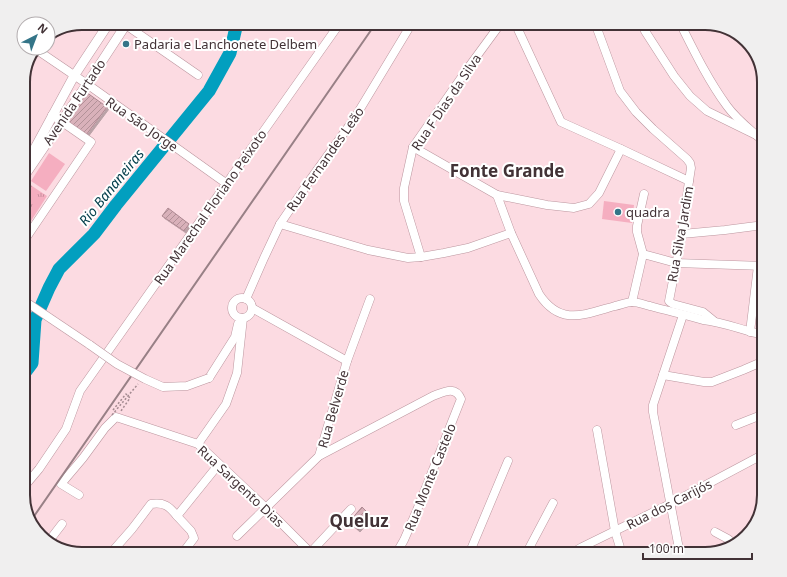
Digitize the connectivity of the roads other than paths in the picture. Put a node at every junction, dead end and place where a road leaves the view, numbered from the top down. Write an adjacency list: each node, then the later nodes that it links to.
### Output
1 (104, 30): 13 (street, Avenida Furtado)
2 (121, 30): 14 (street, Avenida Furtado)
3 (134, 30): 12 (street)
4 (335, 30): 24 (street, Rua Marechal Floriano Peixoto)
5 (408, 30): 27 (street, Rua Fernandes Leão)
6 (496, 30): 19 (street, Rua F Dias da Silva)
7 (517, 30): 20 (street)
8 (598, 30): 23 (street, Rua Silva Jardim)
9 (644, 30): 18 (street)
10 (684, 30): 17 (street)
11 (46, 56): 13 (street, Rua São Jorge)
12 (198, 75)
13 (74, 76): 14 (street, Rua São Jorge); 15 (street, Avenida Furtado)
14 (86, 84): 16 (street, Avenida Furtado); 24 (street, Rua São Jorge)
15 (52, 115): 16 (street); 21 (street, Avenida Furtado)
16 (61, 121): 22 (street, Avenida Furtado); 29 (street)
17 (757, 135)
18 (757, 137)
19 (413, 147): 26 (street); 33 (street, Rua F Dias da Silva)
20 (621, 149): 23 (street); 26 (street)
21 (30, 161)
22 (30, 168)
23 (689, 181): 31 (street, Rua Silva Jardim)
24 (227, 184): 58 (street, Rua Marechal Floriano Peixoto)
25 (644, 194): 32 (street)
26 (497, 195): 30 (street)
27 (280, 224): 33 (street); 37 (street, Rua Fernandes Leão)
28 (757, 226): 31 (street)
29 (30, 230)
30 (511, 233): 33 (street); 39 (street)
31 (682, 234): 34 (street, Rua Silva Jardim)
32 (643, 254): 34 (street); 39 (street)
33 (421, 257)
34 (676, 263): 35 (street); 44 (street, Rua Silva Jardim)
35 (757, 266)
36 (757, 290): 45 (street)
37 (246, 299): 41 (street); 43 (street)
38 (370, 299): 47 (street, Rua Belverde)
39 (632, 302): 42 (street)
40 (30, 305): 43 (street, bridge)
41 (252, 308): 43 (street); 47 (street)
42 (683, 315): 44 (street); 49 (street)
43 (241, 317): 53 (street)
44 (714, 321): 45 (street)
45 (750, 332): 46 (street)
46 (757, 334)
47 (347, 361): 54 (street, Rua Belverde)
48 (757, 364): 49 (street)
49 (663, 375): 61 (street)
50 (757, 417): 51 (street)
51 (736, 425)
52 (596, 430): 66 (street)
53 (198, 444): 57 (street, Rua Sargento Dias); 59 (street, Rua Sargento Dias)
54 (319, 456): 62 (street, Rua Belverde); 75 (street, Rua Monte Castelo)
55 (757, 458): 61 (street, Rua dos Carijós)
56 (508, 461): 76 (street)
57 (219, 464): 62 (street, Rua Sargento Dias); 64 (street)
58 (30, 480)
59 (80, 495)
60 (553, 503): 77 (street)
61 (670, 504): 66 (street, Rua dos Carijós); 80 (street)
62 (266, 508): 68 (street, Rua Belverde); 73 (street, Rua Sargento Dias)
63 (351, 509): 74 (street)
64 (178, 516): 71 (street); 72 (street)
65 (62, 524): 69 (street)
66 (615, 531): 78 (street, Rua dos Carijós); 79 (street)
67 (714, 532): 70 (street)
68 (237, 536)
69 (52, 537)
70 (730, 541)
71 (116, 547)
72 (187, 547)
73 (304, 547)
74 (316, 547)
75 (400, 547)
76 (472, 547)
77 (530, 547)
78 (582, 547)
79 (620, 547)
80 (679, 547)

